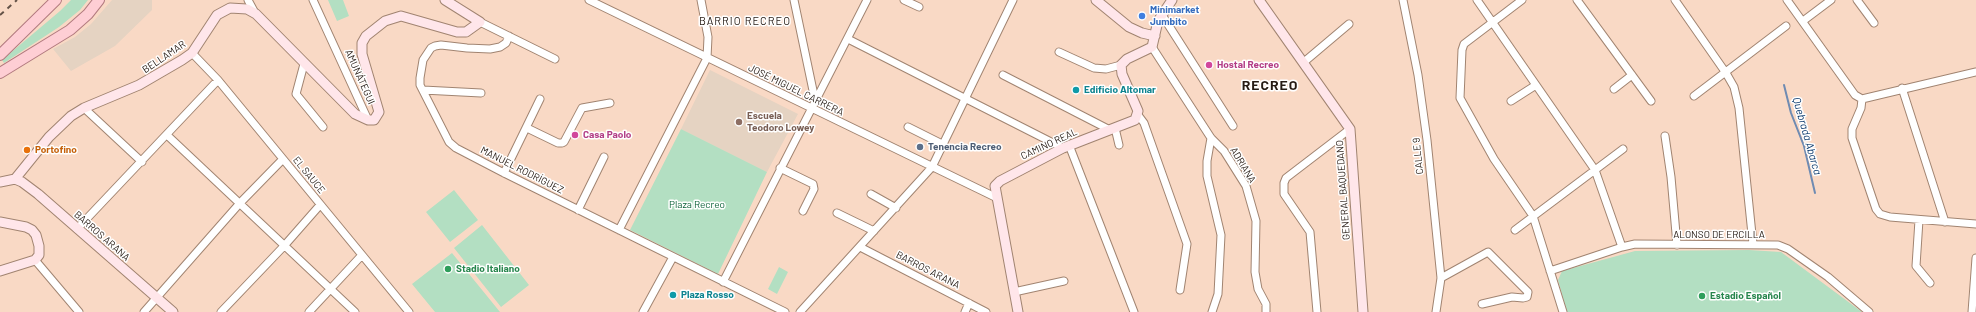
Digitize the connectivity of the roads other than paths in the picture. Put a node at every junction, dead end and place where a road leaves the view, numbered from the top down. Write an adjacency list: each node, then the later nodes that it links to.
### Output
1 (56, 0): 38 (main road)
2 (99, 0): 45 (main road)
3 (248, 0): 24 (street)
4 (313, 0): 66 (street, AMUNÁTEGUI)
5 (445, 0): 27 (street)
6 (701, 0): 39 (street)
7 (794, 0): 59 (street)
8 (867, 0): 34 (street)
9 (904, 0): 23 (street)
10 (1013, 0): 56 (street)
11 (1096, 0): 33 (street)
12 (1172, 0): 25 (street)
13 (1258, 0): 41 (street, GENERAL BAQUEDANO)
14 (1403, 0): 117 (street, CALLE 9)
15 (1477, 0): 28 (street)
16 (1522, 0): 28 (street)
17 (1577, 0): 48 (street)
18 (1675, 0): 46 (street)
19 (1787, 0): 26 (street)
20 (1831, 0): 26 (street)
21 (1857, 0): 29 (street)
22 (592, 1): 39 (street, JOSÉ MIGUEL CARRERA)
23 (918, 7)
24 (256, 14): 37 (street, BELLAMAR); 42 (street, BELLAMAR)
25 (1162, 15): 33 (street); 67 (street)
26 (1802, 21): 57 (street)
27 (480, 22): 32 (street); 66 (street, AMUNÁTEGUI)
28 (1492, 22): 50 (street); 97 (street)
29 (1874, 23)
30 (1349, 24): 41 (street)
31 (1786, 26): 46 (street)
32 (509, 36): 40 (street); 52 (street, MANUEL RODRÍGUEZ)
33 (1155, 36): 35 (street)
34 (848, 39): 56 (street); 59 (street)
35 (1152, 47): 43 (street); 75 (street, ADRIANA)
36 (1059, 52): 43 (street)
37 (192, 53): 49 (street, EL SAUCE); 63 (street, BELLAMAR)
38 (0, 55)
39 (707, 58): 64 (street, JOSÉ MIGUEL CARRERA); 103 (street)
40 (555, 59)
41 (1304, 62): 72 (street, GENERAL BAQUEDANO)
42 (304, 64): 66 (street, BELLAMAR); 68 (street)
43 (1121, 65): 65 (street)
44 (1976, 72): 51 (street)
45 (0, 73)
46 (1726, 73): 55 (street); 106 (street)
47 (1003, 75): 71 (street)
48 (1632, 75): 53 (street); 61 (street)
49 (218, 80): 73 (street); 81 (street, EL SAUCE)
50 (1536, 85): 60 (street); 85 (street)
51 (1902, 88): 57 (street); 100 (street)
52 (422, 90): 54 (street); 86 (street, MANUEL RODRÍGUEZ)
53 (1614, 90)
54 (481, 93)
55 (1694, 96)
56 (965, 97): 76 (street); 78 (street)
57 (1862, 98): 98 (street)
58 (540, 100): 69 (street)
59 (815, 100): 64 (street)
60 (1511, 101)
61 (1651, 101)
62 (610, 103): 69 (street)
63 (84, 108): 82 (street); 87 (street, BELLAMAR)
64 (811, 109): 83 (street, JOSÉ MIGUEL CARRERA); 84 (street)
65 (1138, 115): 71 (street, CAMINO REAL); 122 (street)
66 (368, 120)
67 (1233, 126)
68 (323, 127)
69 (527, 128): 86 (street)
70 (908, 128): 76 (street)
71 (1112, 129): 77 (street); 78 (street, CAMINO REAL)
72 (1350, 130): 143 (street); 144 (street, GENERAL BAQUEDANO)
73 (167, 135): 82 (street); 91 (street)
74 (1665, 136): 107 (street)
75 (1211, 138): 141 (street); 142 (street, ADRIANA)
76 (942, 144): 83 (street)
77 (1119, 145)
78 (1066, 146): 90 (street, CAMINO REAL); 140 (street)
79 (1623, 149): 85 (street)
80 (604, 157): 94 (street)
81 (283, 159): 91 (street); 92 (street, EL SAUCE)
82 (142, 162): 102 (street)
83 (932, 167): 90 (street, JOSÉ MIGUEL CARRERA); 93 (street)
84 (780, 168): 95 (street); 119 (street)
85 (1595, 170): 97 (street); 110 (street)
86 (504, 173): 94 (street, MANUEL RODRÍGUEZ)
87 (15, 179): 88 (street); 102 (street, BARROS ARANA)
88 (0, 182)
89 (871, 194): 93 (street)
90 (995, 198): 123 (street)
91 (240, 203): 108 (street); 124 (street)
92 (320, 205): 108 (street); 111 (street, EL SAUCE)
93 (896, 208): 105 (street)
94 (578, 210): 103 (street, MANUEL RODRÍGUEZ)
95 (804, 210)
96 (837, 213): 105 (street)
97 (1533, 216): 104 (street); 116 (street)
98 (1919, 220): 100 (street); 120 (street)
99 (0, 222): 114 (street)
100 (1945, 222): 101 (street)
101 (1976, 224)
102 (78, 229): 124 (street, BARROS ARANA)
103 (620, 230): 112 (street, MANUEL RODRÍGUEZ)
104 (1515, 230)
105 (874, 231): 109 (street)
106 (1753, 244): 107 (street, ALONSO DE ERCILLA); 147 (street, ALONSO DE ERCILLA)
107 (1677, 245): 110 (street, ALONSO DE ERCILLA)
108 (284, 246): 121 (street); 130 (street)
109 (860, 247): 125 (street, BARROS ARANA); 136 (street)
110 (1622, 247): 116 (street, ALONSO DE ERCILLA)
111 (362, 255): 121 (street); 133 (street, EL SAUCE)
112 (673, 257): 119 (street, MANUEL RODRÍGUEZ); 134 (street)
113 (1976, 258): 148 (street)
114 (35, 260): 115 (street); 127 (street)
115 (0, 271)
116 (1550, 271): 146 (street)
117 (1441, 278): 126 (street); 145 (street, CALLE 9)
118 (1064, 281): 123 (street)
119 (723, 282): 135 (street, MANUEL RODRÍGUEZ)
120 (1930, 283)
121 (330, 289): 131 (street); 132 (street)
122 (1180, 290)
123 (1014, 292): 139 (street)
124 (156, 298): 128 (street); 129 (street, BARROS ARANA)
125 (969, 303): 137 (street); 138 (street, BARROS ARANA)
126 (1482, 304)
127 (79, 312)
128 (144, 312)
129 (173, 312)
130 (220, 312)
131 (309, 312)
132 (354, 312)
133 (409, 312)
134 (643, 312)
135 (785, 312)
136 (800, 312)
137 (965, 312)
138 (986, 312)
139 (1018, 312)
140 (1134, 312)
141 (1212, 312)
142 (1266, 312)
143 (1317, 312)
144 (1363, 312)
145 (1436, 312)
146 (1563, 312)
147 (1869, 312)
148 (1972, 312)

